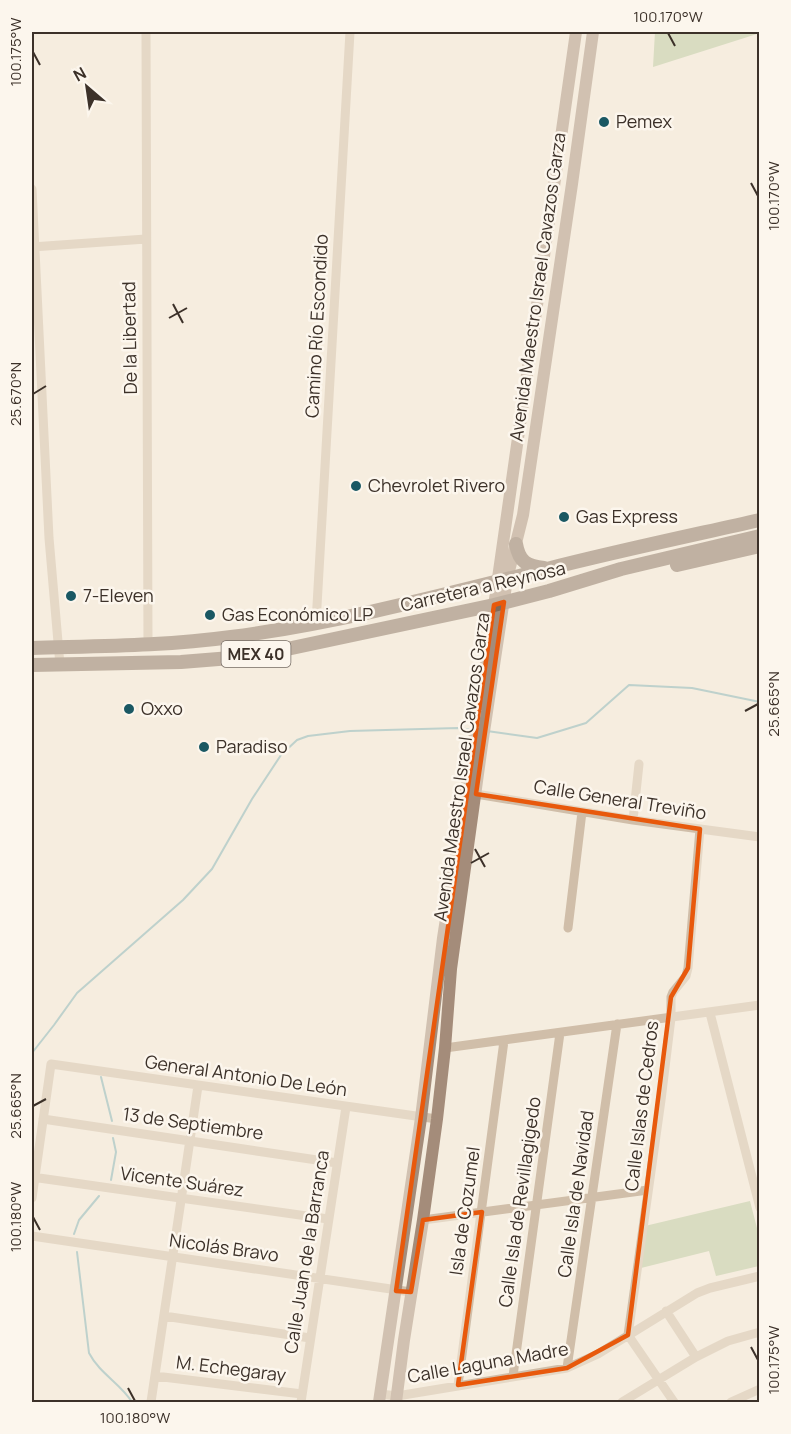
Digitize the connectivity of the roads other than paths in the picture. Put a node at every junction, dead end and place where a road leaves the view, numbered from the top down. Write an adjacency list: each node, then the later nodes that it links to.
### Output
1 (146, 32): 8 (street, De la Libertad)
2 (350, 32): 19 (street, Camino Río Escondido)
3 (576, 32): 5 (main road, Avenida Maestro Israel Cavazos Garza)
4 (593, 32): 6 (main road, Avenida Maestro Israel Cavazos Garza)
5 (573, 51): 6 (main road); 16 (main road, Avenida Maestro Israel Cavazos Garza)
6 (590, 54): 12 (main road, Avenida Maestro Israel Cavazos Garza)
7 (32, 189): 9 (street)
8 (146, 239): 9 (street); 20 (street, De la Libertad)
9 (32, 247): 21 (street)
10 (759, 520): 15 (main road, Carretera a Reynosa / MEX 40)
11 (759, 536): 14 (main road, Carretera a Reynosa / MEX 40)
12 (516, 544): 15 (main road); 16 (main road, Avenida Maestro Israel Cavazos Garza)
13 (759, 546): 14 (main road)
14 (634, 566): 18 (main road, Carretera a Reynosa / MEX 40)
15 (549, 568): 16 (main road, Carretera a Reynosa / MEX 40)
16 (502, 581): 17 (main road, Carretera a Reynosa / MEX 40); 18 (main road, Avenida Maestro Israel Cavazos Garza)
17 (452, 593): 19 (main road, Carretera a Reynosa / MEX 40); 22 (main road)
18 (499, 603): 22 (main road, Carretera a Reynosa / MEX 40); 26 (main road, Avenida Maestro Israel Cavazos Garza)
19 (315, 623): 20 (main road, Carretera a Reynosa / MEX 40)
20 (148, 645): 21 (main road, Carretera a Reynosa / MEX 40)
21 (58, 647): 23 (main road, Carretera a Reynosa / MEX 40); 25 (street)
22 (295, 647): 25 (main road, Carretera a Reynosa / MEX 40)
23 (32, 648)
24 (32, 665): 25 (main road, Carretera a Reynosa / MEX 40)
25 (60, 665)
26 (478, 743): 28 (main road, Avenida Maestro Israel Cavazos Garza); 43 (main road, Avenida Maestro Israel Cavazos Garza)
27 (639, 764): 30 (street)
28 (476, 794): 29 (street, Calle General Treviño); 40 (main road, Avenida Maestro Israel Cavazos Garza)
29 (582, 812): 30 (street, Calle General Treviño); 33 (street)
30 (633, 820): 31 (street, Calle General Treviño)
31 (700, 829): 32 (street, Calle General Treviño); 36 (street, Calle Islas de Cedros)
32 (759, 837)
33 (568, 928)
34 (759, 1005): 35 (street)
35 (710, 1012): 36 (street); 54 (street)
36 (671, 1018): 37 (street); 49 (street, Calle Islas de Cedros)
37 (617, 1024): 38 (street); 52 (street, Calle Isla de Navidad)
38 (560, 1033): 39 (street); 53 (street, Calle Isla de Revillagigedo)
39 (504, 1041): 40 (street); 55 (street, Isla de Cozumel)
40 (445, 1048): 45 (main road, Avenida Maestro Israel Cavazos Garza)
41 (198, 1086): 42 (street, General Antonio De León); 44 (street, General Antonio De León); 46 (street)
42 (346, 1107): 43 (street, General Antonio De León); 47 (street, Calle Juan de la Barranca)
43 (421, 1118): 45 (street, General Antonio De León); 62 (main road, Avenida Maestro Israel Cavazos Garza)
44 (43, 1119): 46 (street, 13 de Septiembre); 48 (street)
45 (437, 1119): 57 (main road, Avenida Maestro Israel Cavazos Garza)
46 (190, 1141): 47 (street, 13 de Septiembre); 51 (street)
47 (337, 1163): 56 (street, Calle Juan de la Barranca)
48 (33, 1177): 50 (street); 51 (street, Vicente Suárez)
49 (648, 1190): 52 (street); 67 (street, Calle Islas de Cedros)
50 (32, 1198)
51 (182, 1198): 56 (street, Vicente Suárez); 59 (street)
52 (592, 1198): 53 (street); 70 (street, Calle Isla de Navidad)
53 (536, 1204): 55 (street); 72 (street, Calle Isla de Revillagigedo)
54 (759, 1208)
55 (482, 1212): 57 (street); 74 (street, Isla de Cozumel)
56 (328, 1219): 61 (street, Calle Juan de la Barranca)
57 (423, 1220): 63 (main road, Avenida Maestro Israel Cavazos Garza)
58 (32, 1236): 59 (street, Nicolás Bravo)
59 (172, 1258): 61 (street, Nicolás Bravo); 65 (street)
60 (759, 1276): 64 (street, Calle Laguna Madre)
61 (319, 1279): 62 (street, Nicolás Bravo); 68 (street, Calle Juan de la Barranca)
62 (396, 1291): 63 (street, Nicolás Bravo); 77 (main road, Avenida Maestro Israel Cavazos Garza)
63 (411, 1292): 78 (main road, Avenida Maestro Israel Cavazos Garza)
64 (666, 1311): 67 (street, Calle Laguna Madre); 69 (street)
65 (164, 1316): 68 (street); 71 (street)
66 (759, 1332): 69 (street)
67 (628, 1335): 70 (street, Calle Laguna Madre); 73 (street)
68 (310, 1338): 76 (street, Calle Juan de la Barranca)
69 (696, 1357): 73 (street)
70 (567, 1368): 72 (street, Calle Laguna Madre)
71 (156, 1376): 76 (street, M. Echegaray); 79 (street)
72 (513, 1376): 74 (street, Calle Laguna Madre)
73 (660, 1380): 80 (street); 81 (street)
74 (458, 1385): 78 (street, Calle Laguna Madre)
75 (759, 1389): 82 (street)
76 (301, 1398)
77 (379, 1398): 78 (street, Calle Laguna Madre)
78 (397, 1399)
79 (151, 1402)
80 (622, 1402)
81 (674, 1402)
82 (731, 1402)

